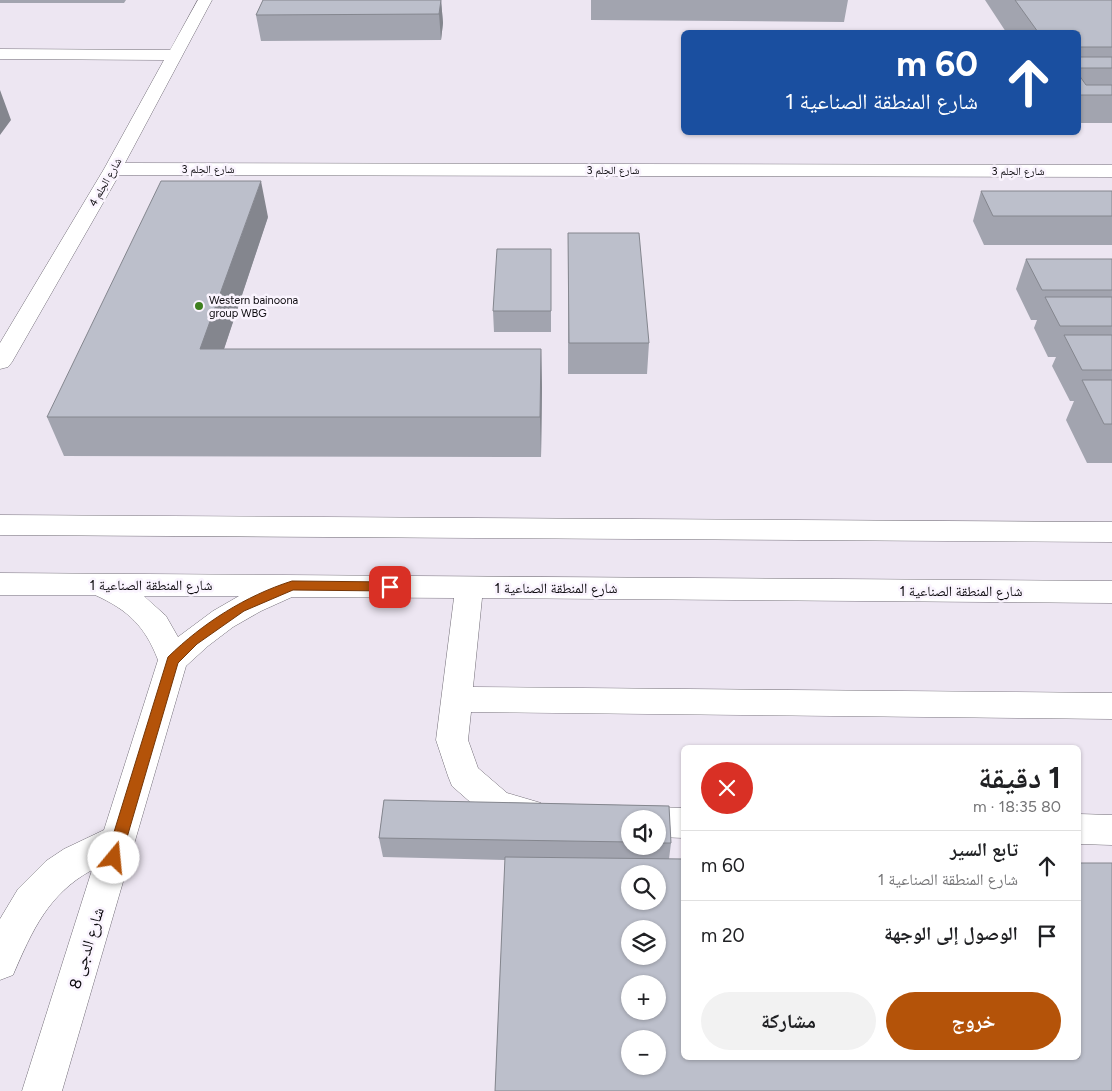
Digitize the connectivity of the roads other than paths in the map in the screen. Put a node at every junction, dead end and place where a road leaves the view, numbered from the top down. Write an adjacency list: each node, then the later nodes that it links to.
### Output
1 (205, 0): 3 (street, شارع الحِلم 4)
2 (0, 54): 3 (street)
3 (175, 55): 4 (street, شارع الحِلم 4)
4 (113, 169): 5 (street, شارع الحِلم 3); 6 (street, شارع الحِلم 4)
5 (1112, 171)
6 (0, 362)
7 (0, 525): 8 (street)
8 (1112, 532)
9 (0, 584): 10 (street, شارع المنطقة الصناعية 1)
10 (97, 584): 11 (street, شارع المنطقة الصناعية 1); 14 (street)
11 (292, 586): 12 (street, شارع المنطقة الصناعية 1); 14 (street, شارع الدجى 8)
12 (469, 588): 13 (street, شارع المنطقة الصناعية 1); 15 (street)
13 (1112, 592)
14 (173, 660): 22 (street, شارع الدجى 8)
15 (456, 699): 16 (street); 17 (street)
16 (1112, 706)
17 (554, 818)
18 (666, 822): 19 (street)
19 (681, 822)
20 (1081, 830): 21 (street)
21 (1112, 830)
22 (119, 840): 23 (street); 24 (street, شارع الدجى 8)
23 (0, 962)
24 (42, 1091)

